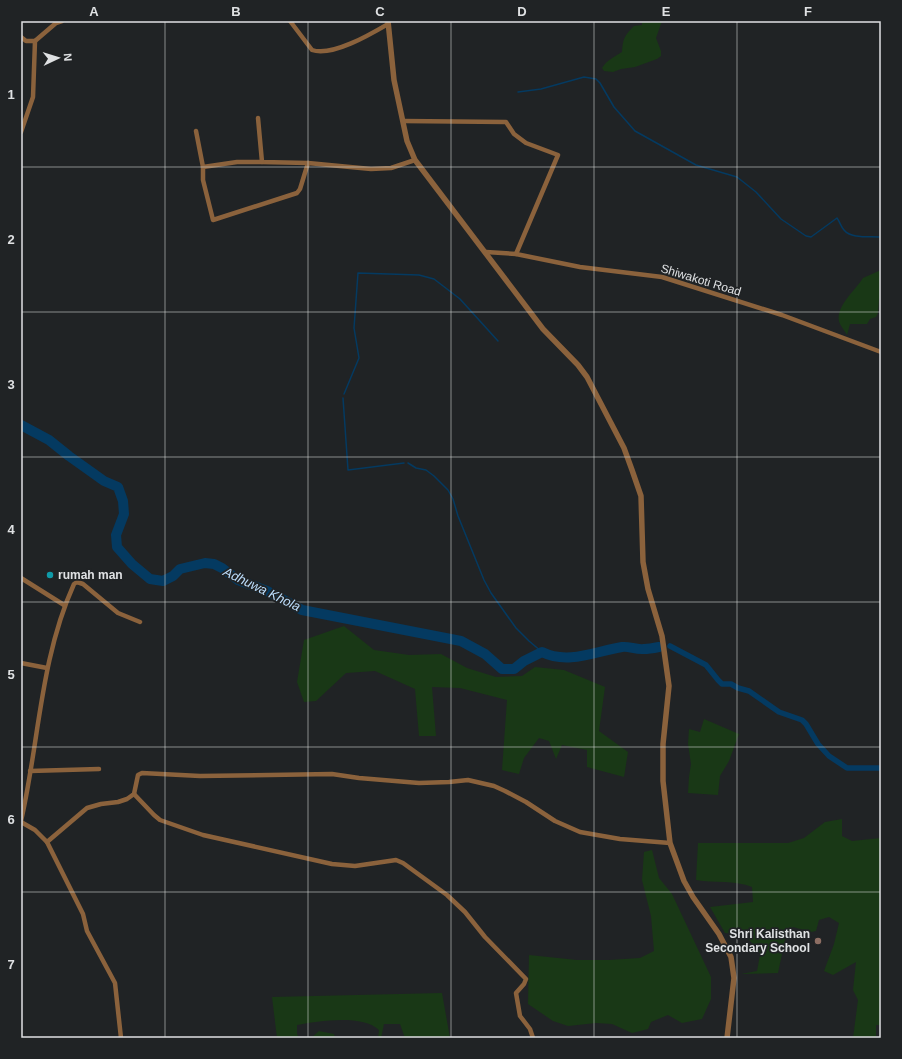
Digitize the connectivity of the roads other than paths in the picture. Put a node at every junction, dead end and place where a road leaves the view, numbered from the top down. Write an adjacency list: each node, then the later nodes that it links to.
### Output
1 (62, 21): 5 (street)
2 (290, 21): 3 (street)
3 (388, 23): 7 (street)
4 (21, 36): 5 (street)
5 (35, 41): 9 (street)
6 (258, 118): 11 (street)
7 (403, 121): 10 (street); 15 (street)
8 (196, 131): 13 (street)
9 (21, 132)
10 (415, 160): 12 (street); 14 (street)
11 (262, 162): 12 (street); 13 (street)
12 (308, 163): 13 (street)
13 (203, 167)
14 (486, 252): 15 (street, Shiwakoti Road); 27 (street)
15 (516, 254): 16 (street, Shiwakoti Road)
16 (881, 352)
17 (21, 578): 18 (street)
18 (64, 605): 19 (street); 21 (street)
19 (140, 622)
20 (21, 663): 21 (street)
21 (47, 668): 23 (street)
22 (100, 769): 23 (street)
23 (30, 771): 25 (street)
24 (134, 794): 26 (street); 27 (street); 29 (street)
25 (21, 822): 26 (street)
26 (47, 842): 28 (street)
27 (670, 843): 30 (street)
28 (121, 1038)
29 (533, 1038)
30 (727, 1038)

